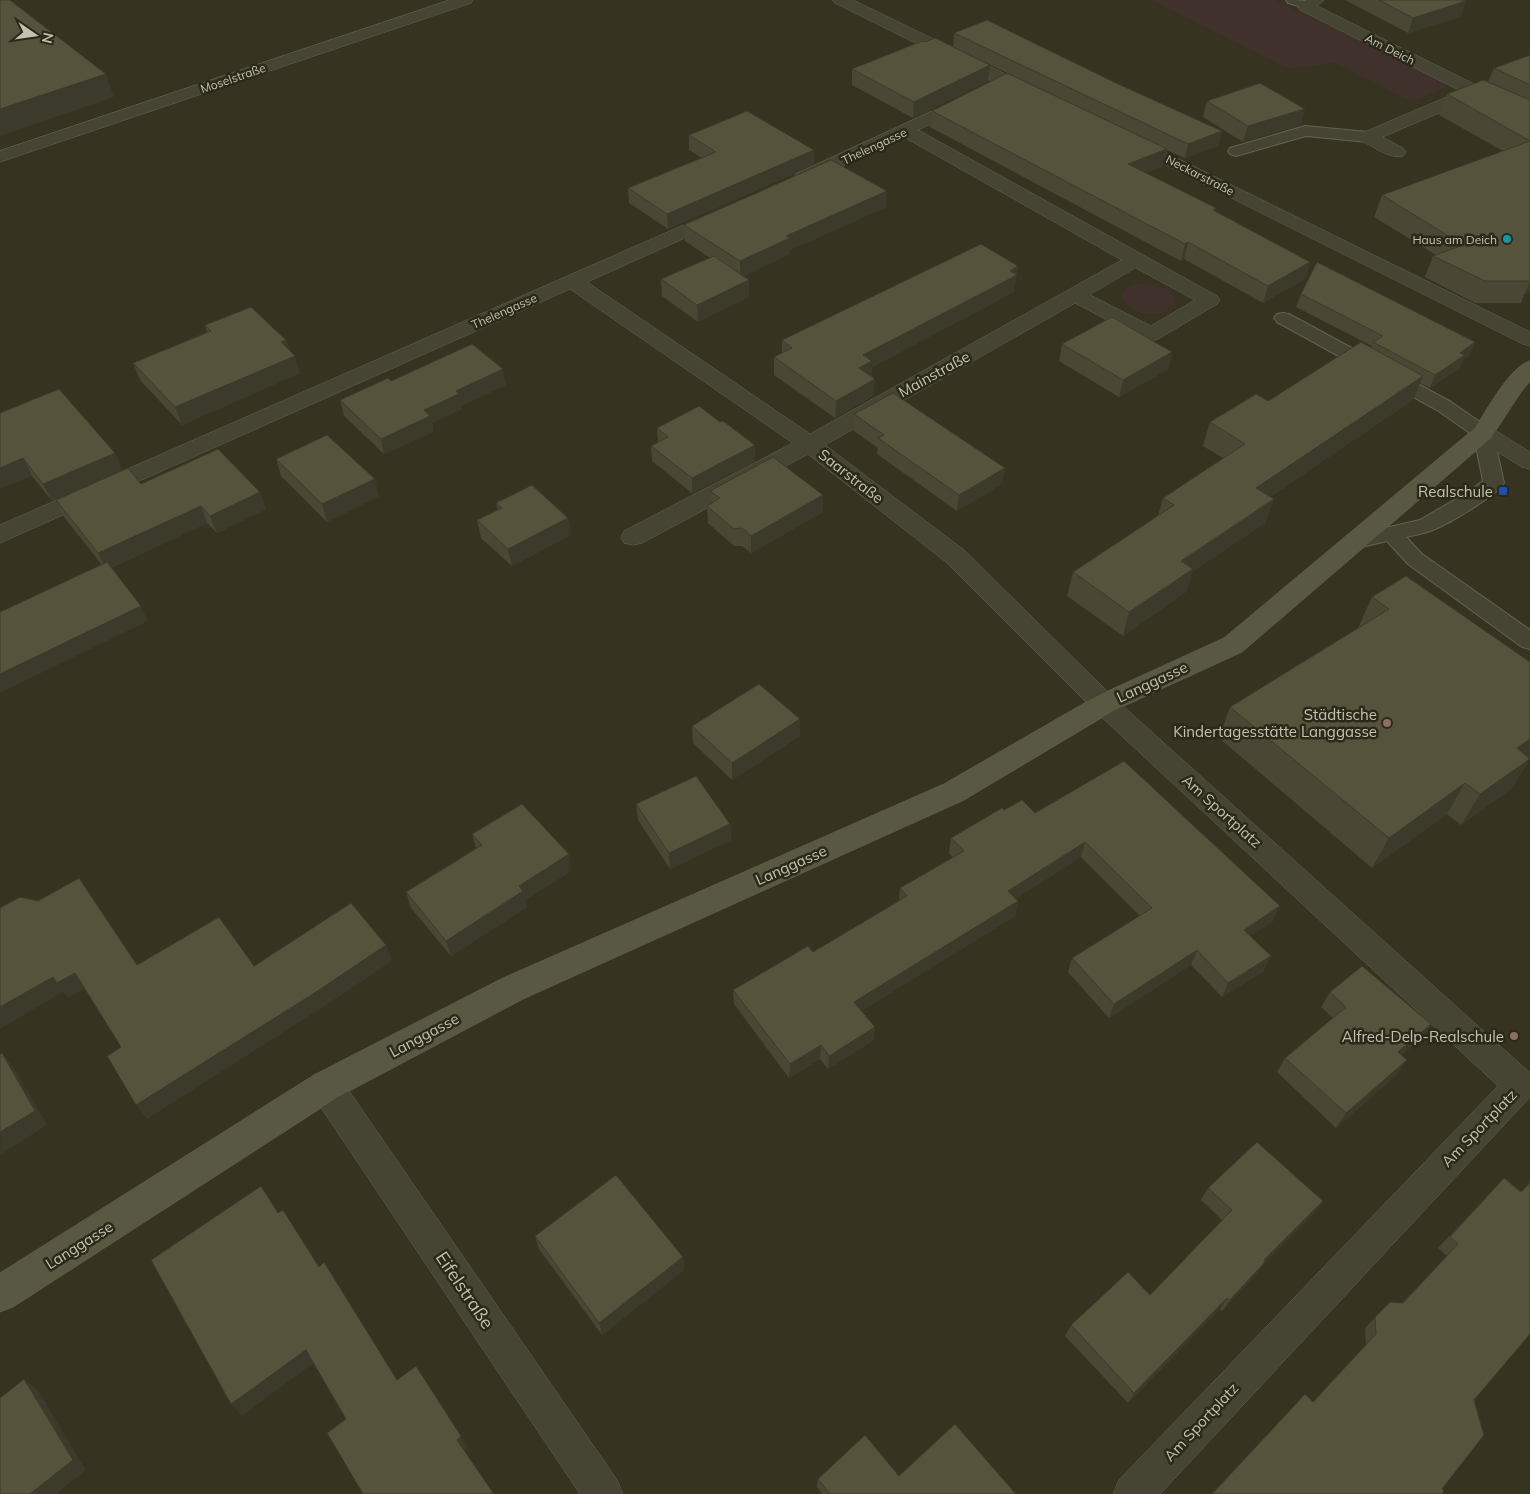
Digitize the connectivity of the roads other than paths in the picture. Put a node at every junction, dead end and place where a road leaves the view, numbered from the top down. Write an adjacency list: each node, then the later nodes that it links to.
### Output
1 (465, 0): 13 (street, Moselstraße)
2 (840, 0): 4 (street)
3 (1306, 3): 5 (street, Am Deich)
4 (1005, 81): 6 (street); 8 (street, Thelengasse)
5 (1474, 92): 7 (street, Am Deich); 10 (street)
6 (1046, 100)
7 (1530, 119)
8 (906, 131): 14 (street, Thelengasse); 16 (street)
9 (1114, 132): 20 (street, Neckarstraße)
10 (1368, 137): 11 (lane); 12 (street)
11 (1236, 151)
12 (1398, 152)
13 (0, 157)
14 (787, 186)
15 (734, 210): 17 (street, Thelengasse)
16 (1136, 260): 18 (street, Mainstraße); 18 (street)
17 (572, 281): 23 (street, Saarstraße); 26 (street, Thelengasse)
18 (1075, 295): 23 (street, Mainstraße)
19 (1282, 318): 22 (lane)
20 (1530, 340)
21 (1530, 367): 22 (street, Langgasse)
22 (1483, 433): 24 (street); 25 (lane); 28 (street, Langgasse)
23 (809, 444): 27 (street, Mainstraße); 30 (street, Saarstraße)
24 (1530, 462)
25 (1391, 533): 28 (lane); 29 (lane)
26 (0, 535)
27 (633, 537)
28 (1353, 542): 30 (street, Langgasse)
29 (1530, 642)
30 (1104, 704): 31 (street, Langgasse); 34 (street, Am Sportplatz)
31 (326, 1086): 32 (street, Langgasse); 33 (street, Eifelstraße)
32 (0, 1294)
33 (603, 1494)
34 (1133, 1494)

